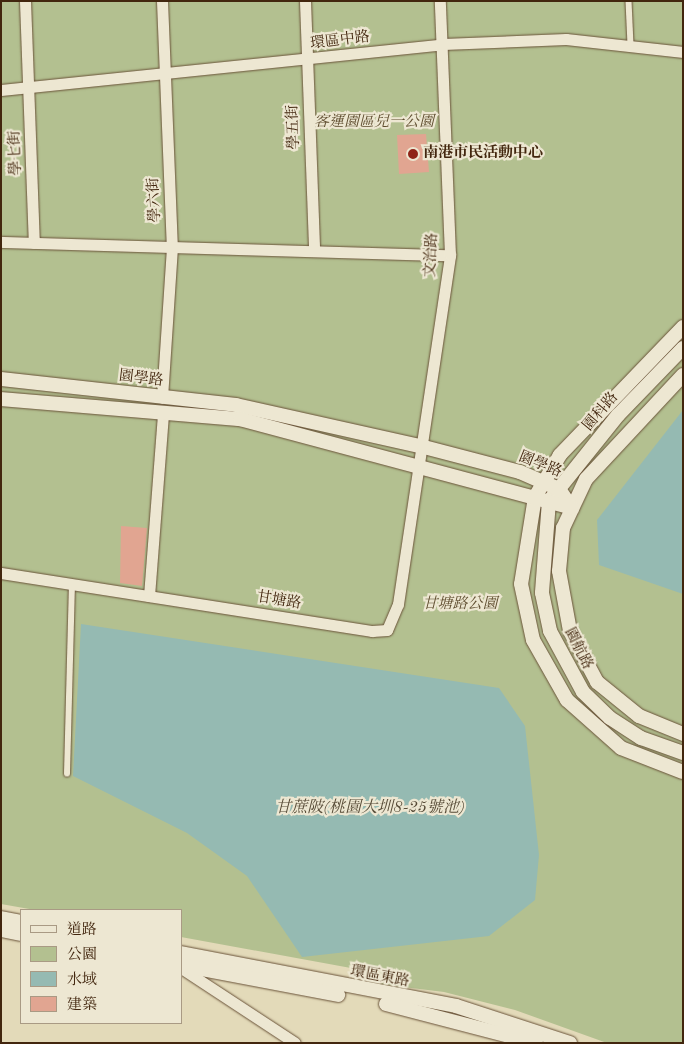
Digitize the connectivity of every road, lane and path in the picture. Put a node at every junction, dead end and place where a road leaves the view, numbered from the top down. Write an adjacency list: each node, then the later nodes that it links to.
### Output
1 (25, 1): 11 (street, 學七街)
2 (162, 1): 10 (street, 學六街)
3 (305, 1): 9 (street, 學五街)
4 (440, 1): 6 (street, 文治路)
5 (629, 1): 7 (lane)
6 (442, 44): 7 (street, 環區中路); 9 (street, 環區中路); 17 (street, 文治路)
7 (631, 45): 8 (street, 環區中路)
8 (683, 52)
9 (306, 60): 10 (street, 環區中路); 16 (street, 學五街)
10 (164, 72): 11 (street, 環區中路); 15 (street, 學六街)
11 (28, 87): 12 (street, 環區中路); 14 (street, 學七街)
12 (1, 90)
13 (1, 242): 14 (street)
14 (34, 243): 15 (street)
15 (172, 247): 16 (street); 22 (street, 學六街)
16 (314, 251): 17 (street)
17 (450, 255): 25 (street, 文治路)
18 (683, 327): 27 (street)
19 (683, 348): 28 (street, 園科路)
20 (683, 374): 30 (street)
21 (1, 379): 22 (street, 園學路)
22 (162, 398): 25 (street, 園學路)
23 (1, 399): 24 (street, 園學路)
24 (163, 413): 26 (street, 園學路); 33 (street)
25 (424, 447): 26 (street, 文治路); 27 (street, 園學路)
26 (421, 467): 29 (street, 園學路); 33 (street, 甘塘路)
27 (544, 482): 28 (street, 園學路); 29 (street)
28 (559, 489): 29 (street, 園科路); 30 (street, 園學路)
29 (542, 499): 30 (street, 園學路); 35 (street, 園航路); 36 (street)
30 (572, 508): 34 (street)
31 (1, 572): 32 (street, 甘塘路)
32 (72, 584): 33 (street, 甘塘路); 37 (lane)
33 (149, 596)
34 (683, 734)
35 (683, 753)
36 (683, 772)
37 (67, 774)
38 (1, 918): 39 (street)
39 (20, 922)
40 (1, 930): 41 (street)
41 (20, 934)
42 (182, 953): 47 (street, 環區東路)
43 (182, 966): 46 (street, 環區東路)
44 (182, 967): 45 (street)
45 (295, 1043)
46 (536, 1043)
47 (570, 1043)

